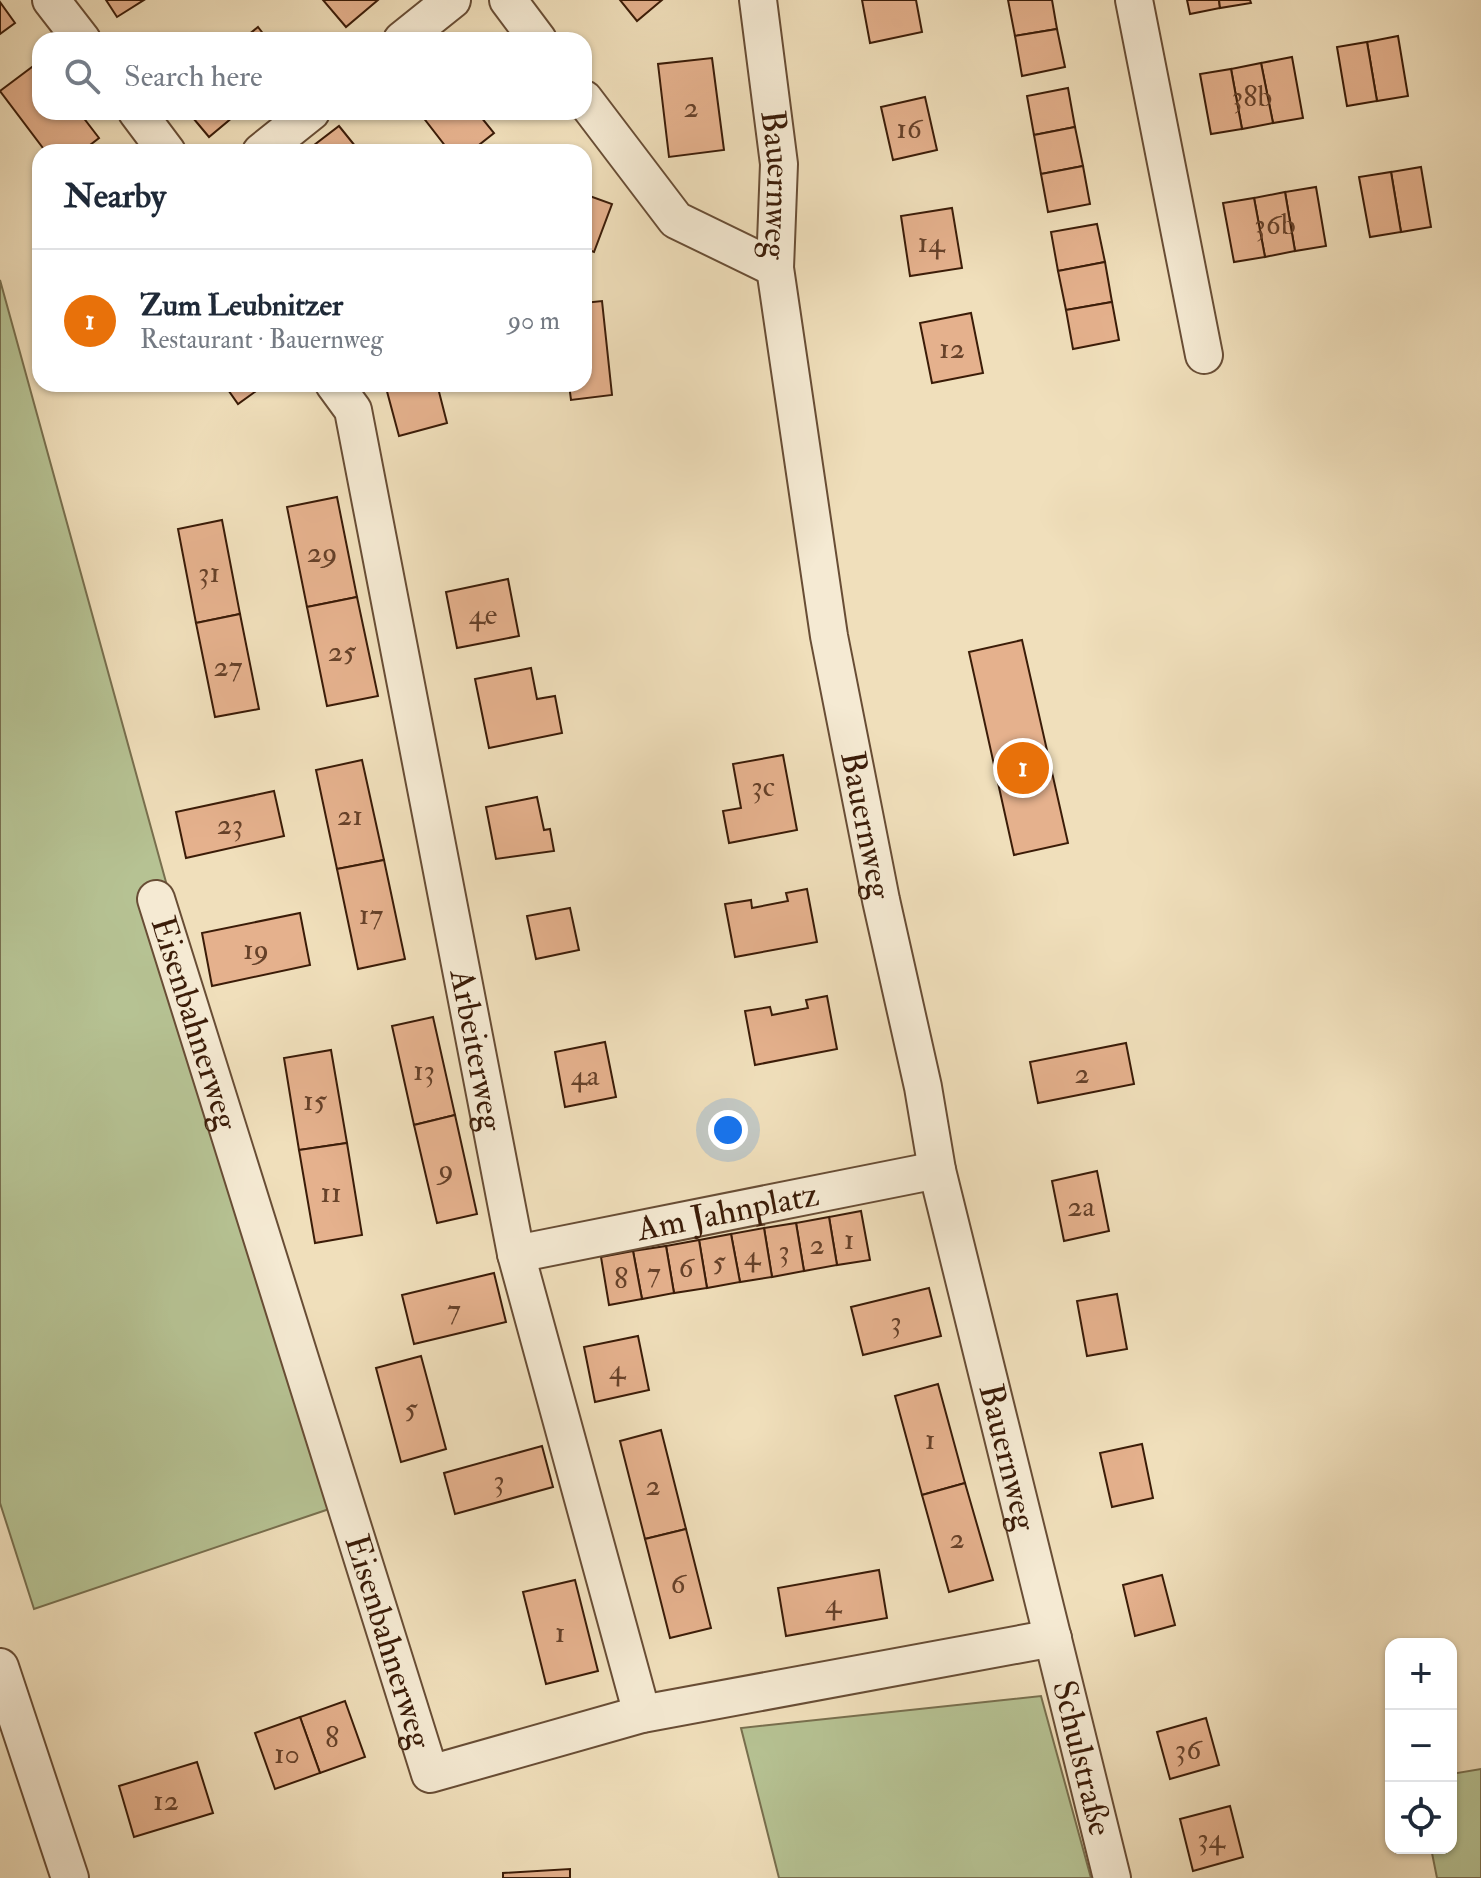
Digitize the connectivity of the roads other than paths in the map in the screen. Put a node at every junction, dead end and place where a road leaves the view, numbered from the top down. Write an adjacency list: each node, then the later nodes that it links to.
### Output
1 (51, 0): 6 (street)
2 (452, 0): 7 (street)
3 (508, 0): 8 (street)
4 (758, 0): 14 (street, Bauernweg)
5 (1134, 0): 15 (street)
6 (76, 32)
7 (412, 32)
8 (532, 32)
9 (592, 110): 14 (street)
10 (143, 120): 12 (street)
11 (301, 120): 13 (street)
12 (161, 144)
13 (271, 144)
14 (775, 268): 18 (street, Bauernweg)
15 (1204, 355)
16 (340, 392): 19 (street, Arbeiterweg)
17 (156, 899): 22 (street, Eisenbahnerweg)
18 (937, 1170): 19 (street, Am Jahnplatz); 20 (street, Bauernweg)
19 (516, 1254): 22 (street, Arbeiterweg)
20 (1053, 1638): 22 (street, Eisenbahnerweg); 24 (street, Schulstraße)
21 (0, 1667): 23 (street)
22 (642, 1714)
23 (70, 1878)
24 (1112, 1878)

